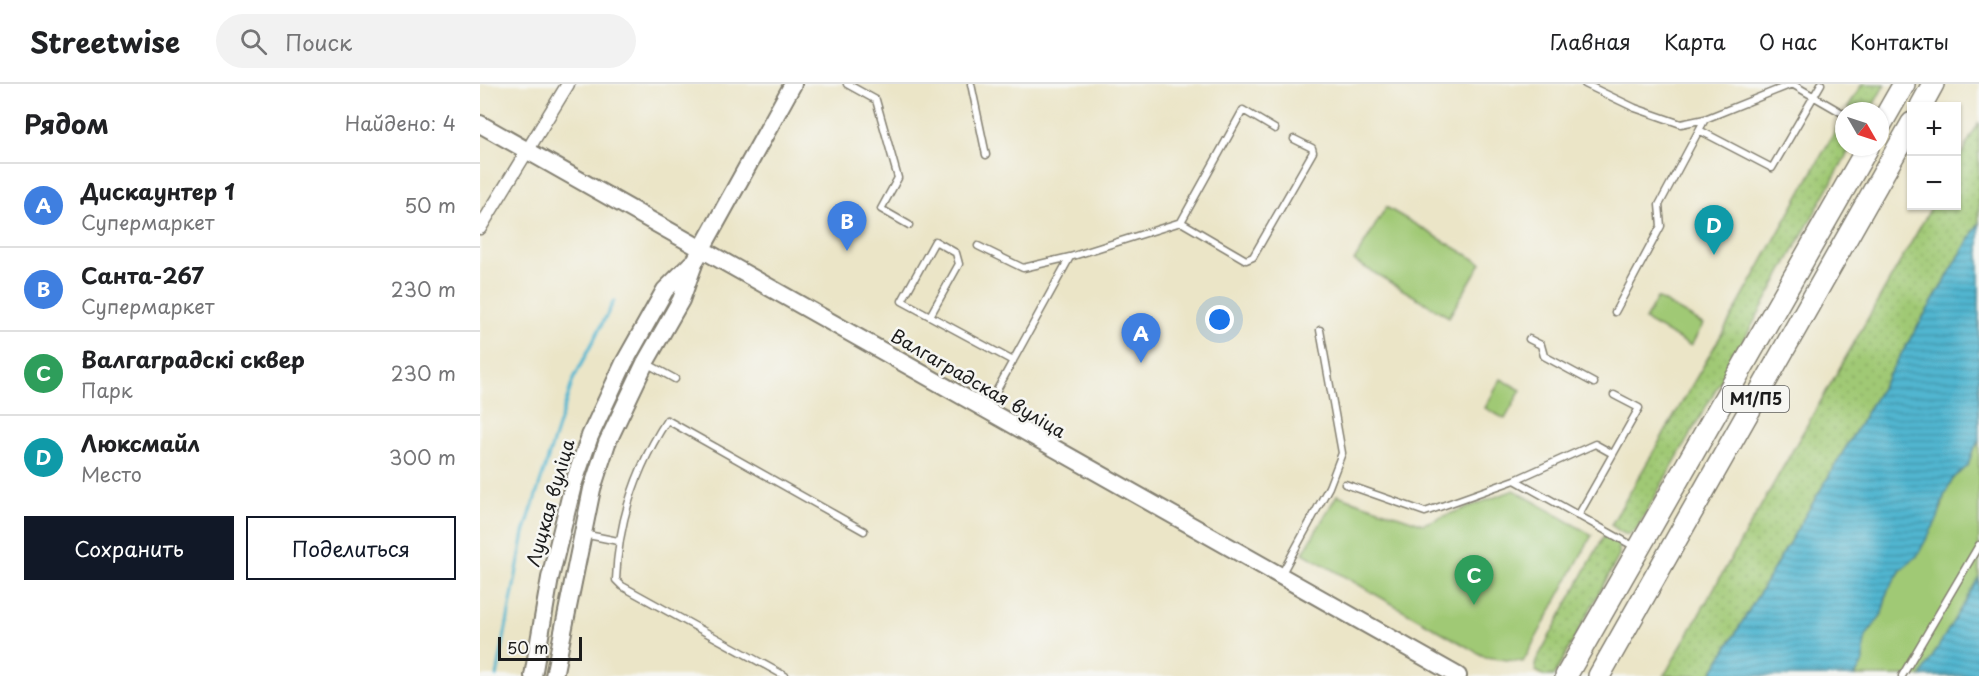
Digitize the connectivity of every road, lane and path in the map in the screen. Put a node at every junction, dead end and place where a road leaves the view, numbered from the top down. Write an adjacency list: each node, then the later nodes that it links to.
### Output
1 (568, 84): 20 (street)
2 (793, 84): 27 (main road, Луцкая вуліца)
3 (847, 84): 24 (lane)
4 (971, 84): 21 (lane)
5 (1585, 84): 14 (lane)
6 (1792, 84): 10 (lane); 14 (lane)
7 (1821, 84): 10 (lane)
8 (1904, 84): 13 (highway)
9 (1933, 84): 11 (highway)
10 (1814, 96): 12 (lane); 17 (lane)
11 (1923, 102)
12 (1835, 109)
13 (1889, 110)
14 (1705, 119): 17 (lane)
15 (480, 124): 20 (main road, Валгаградская вуліца)
16 (1275, 129): 23 (lane)
17 (1699, 130): 29 (lane)
18 (1907, 130): 56 (highway, М1/П5)
19 (1294, 139): 23 (lane)
20 (528, 151): 25 (street); 27 (main road, Валгаградская вуліца)
21 (986, 155)
22 (1863, 156): 47 (highway, М1/П5)
23 (1181, 222): 28 (lane)
24 (909, 225)
25 (480, 228)
26 (978, 246): 28 (lane)
27 (698, 255): 34 (main road, Луцкая вуліца); 38 (main road, Валгаградская вуліца); 49 (main road, Луцкая вуліца)
28 (1070, 257): 33 (lane)
29 (1615, 312)
30 (930, 316): 30 (lane); 33 (lane)
31 (1320, 330): 48 (lane)
32 (1529, 339): 36 (lane)
33 (1013, 361): 38 (lane)
34 (645, 363): 35 (lane); 44 (main road, Луцкая вуліца)
35 (675, 379)
36 (1594, 384)
37 (1614, 395): 39 (lane)
38 (986, 411): 48 (main road, Валгаградская вуліца)
39 (1613, 454): 40 (lane); 42 (lane)
40 (1515, 480): 41 (lane); 42 (lane)
41 (1345, 484)
42 (1578, 516): 47 (lane)
43 (864, 531): 45 (lane)
44 (583, 534): 45 (lane); 50 (main road, Луцкая вуліца)
45 (618, 540): 53 (lane)
46 (1979, 545): 57 (lane)
47 (1638, 549): 55 (highway, М1/П5)
48 (1281, 575): 54 (main road, Валгаградская вуліца)
49 (538, 646): 50 (main road); 51 (main road, Луцкая вуліца)
50 (559, 650): 52 (main road, Луцкая вуліца)
51 (533, 676)
52 (554, 676)
53 (784, 676)
54 (1458, 676)
55 (1566, 676)
56 (1599, 676)
57 (1902, 676)

